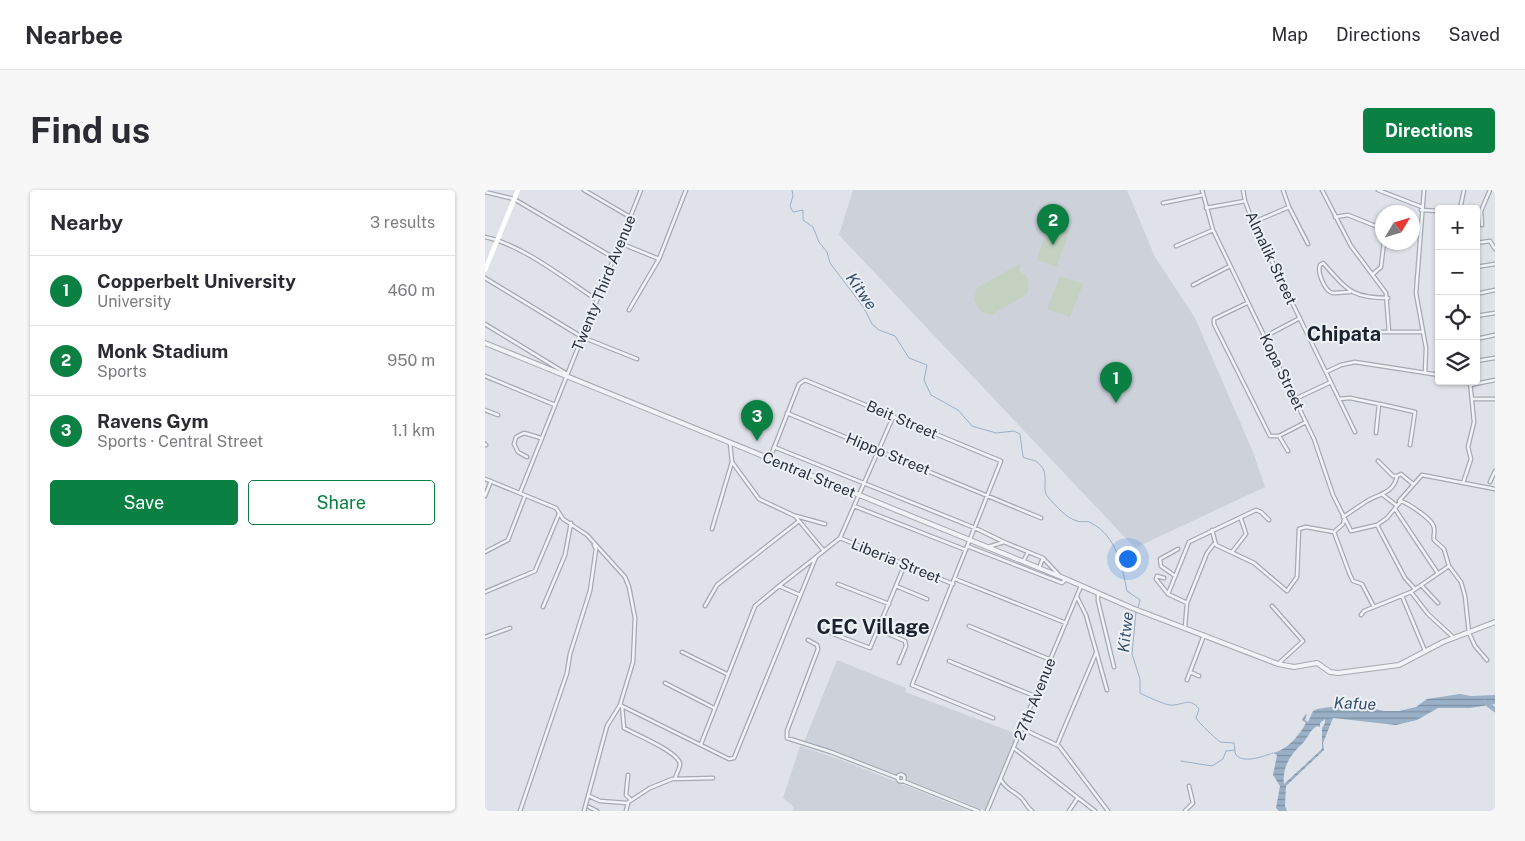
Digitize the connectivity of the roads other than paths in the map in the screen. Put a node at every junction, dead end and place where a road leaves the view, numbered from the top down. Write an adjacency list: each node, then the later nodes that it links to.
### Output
1 (518, 190): 16 (main road)
2 (585, 190): 24 (street)
3 (641, 190): 24 (street, Twenty Third Avenue)
4 (686, 190): 39 (street)
5 (1203, 190): 15 (street, Kopa Street)
6 (1243, 190): 17 (street, Almalik Street)
7 (1283, 190): 20 (street)
8 (1322, 190): 25 (street)
9 (1378, 190): 13 (street)
10 (1424, 190): 22 (street)
11 (1464, 190): 19 (street)
12 (1490, 190): 27 (street)
13 (1384, 191): 22 (street)
14 (485, 192): 16 (street)
15 (1203, 195): 18 (street); 21 (street, Kopa Street)
16 (514, 199): 31 (main road); 38 (street)
17 (1245, 201): 21 (street); 26 (street, Almalik Street)
18 (1163, 203)
19 (1461, 205)
20 (1289, 207): 26 (street); 34 (street)
21 (1206, 208): 29 (street, Kopa Street)
22 (1422, 208): 23 (street); 60 (street)
23 (1435, 210)
24 (630, 217): 33 (street, Twenty Third Avenue)
25 (1335, 217): 28 (street); 44 (street)
26 (1253, 223): 56 (street, Almalik Street)
27 (1482, 225)
28 (1375, 226)
29 (1213, 230): 35 (street); 41 (street, Kopa Street)
30 (485, 237): 31 (street)
31 (497, 240): 43 (main road); 51 (street)
32 (1480, 242): 36 (street)
33 (620, 243): 38 (street, Twenty Third Avenue); 39 (street)
34 (1308, 244)
35 (1176, 246)
36 (1495, 249)
37 (1383, 250): 44 (street)
38 (614, 258): 51 (street, Twenty Third Avenue)
39 (659, 259): 53 (street)
40 (1495, 264): 42 (street)
41 (1230, 266): 46 (street); 52 (street, Kopa Street)
42 (1480, 266)
43 (485, 270)
44 (1373, 274): 50 (street)
45 (485, 278): 62 (street)
46 (1193, 285)
47 (1495, 290): 49 (street)
48 (1350, 292): 48 (street); 50 (street)
49 (1480, 293)
50 (1388, 298): 59 (street)
51 (597, 300): 62 (street, Twenty Third Avenue)
52 (1247, 303): 63 (street, Kopa Street); 91 (street)
53 (629, 310)
54 (1495, 312): 55 (street)
55 (1480, 315)
56 (1300, 318): 63 (street); 69 (street, Almalik Street)
57 (485, 324): 72 (street)
58 (1351, 332): 59 (street)
59 (1389, 332): 60 (street)
60 (1423, 332): 70 (street)
61 (1495, 335): 64 (street)
62 (581, 337): 67 (street); 72 (street, Twenty Third Avenue)
63 (1264, 337): 78 (street, Kopa Street)
64 (1480, 338)
65 (485, 343): 72 (street, Central Street)
66 (1495, 358): 68 (street)
67 (637, 359)
68 (1480, 360)
69 (1326, 372): 70 (street); 75 (street, Almalik Street)
70 (1425, 373): 71 (street)
71 (1435, 374)
72 (567, 375): 83 (street, Twenty Third Avenue); 93 (street, Central Street)
73 (485, 376): 83 (street)
74 (1495, 380): 76 (street)
75 (1331, 382): 78 (street); 79 (street, Almalik Street)
76 (1480, 382)
77 (1470, 385): 80 (street)
78 (1295, 399): 88 (street, Kopa Street)
79 (1339, 399): 82 (street); 89 (street, Almalik Street)
80 (1472, 399): 81 (street); 108 (street)
81 (1495, 399)
82 (1380, 404): 90 (street); 94 (street)
83 (555, 405): 92 (street, Twenty Third Avenue)
84 (485, 410): 86 (street)
85 (787, 414): 87 (street, Beit Street); 95 (street); 96 (street, Hippo Street)
86 (497, 415)
87 (893, 416): 96 (street); 112 (street, Beit Street)
88 (1306, 422): 91 (street); 122 (street, Kopa Street)
89 (1355, 432)
90 (1376, 433)
91 (1279, 436): 97 (street)
92 (541, 438): 98 (street); 111 (street, Twenty Third Avenue)
93 (730, 443): 99 (street, Central Street); 101 (street)
94 (1410, 445)
95 (774, 447): 99 (street); 107 (street)
96 (877, 449): 107 (street); 112 (street, Hippo Street)
97 (1287, 451)
98 (527, 457)
99 (769, 459): 113 (street, Central Street)
100 (1378, 461): 103 (street)
101 (732, 462): 120 (street); 130 (street)
102 (1495, 470): 106 (street)
103 (1397, 476): 109 (street); 114 (street)
104 (485, 479): 105 (street)
105 (491, 482): 111 (street); 115 (street)
106 (1491, 482)
107 (863, 483): 113 (street); 129 (street)
108 (1463, 483): 109 (street); 110 (street)
109 (1413, 484): 117 (street)
110 (1495, 489)
111 (520, 494): 116 (street)
112 (988, 494): 121 (street, Hippo Street); 129 (street)
113 (858, 495): 118 (street); 134 (street, Central Street)
114 (1383, 495): 117 (street); 122 (street)
115 (485, 496)
116 (525, 496): 119 (street); 143 (street)
117 (1396, 505): 128 (street); 150 (street); 152 (street)
118 (854, 506): 133 (street); 141 (street)
119 (559, 514): 126 (street); 165 (street)
120 (795, 516): 125 (street); 127 (street)
121 (1041, 518)
122 (1343, 518): 128 (street); 132 (street)
123 (1241, 519): 124 (street); 131 (street); 145 (street)
124 (1269, 520)
125 (799, 521): 142 (street); 175 (street)
126 (571, 523): 135 (street); 177 (street)
127 (825, 524)
128 (1377, 525): 164 (street)
129 (975, 528): 134 (street); 136 (street)
130 (712, 529)
131 (1212, 530): 137 (street); 153 (street)
132 (1334, 532): 145 (street); 178 (street)
133 (840, 538): 142 (street); 149 (street, Liberia Street)
134 (969, 540): 138 (street); 139 (street, Central Street)
135 (593, 541): 208 (street); 226 (street)
136 (1004, 542): 139 (street); 144 (street)
137 (1214, 544): 145 (street); 172 (street)
138 (967, 546): 141 (street); 157 (street)
139 (987, 547): 148 (street, Central Street)
140 (1177, 549): 153 (street)
141 (966, 550): 156 (street)
142 (824, 551): 146 (street)
143 (485, 552)
144 (1028, 552): 147 (street); 148 (street)
145 (1232, 552)
146 (816, 557): 161 (street); 168 (street)
147 (1043, 558): 151 (street); 154 (street)
148 (1023, 562): 151 (street, Central Street)
149 (905, 564): 159 (street, Liberia Street); 162 (street)
150 (1449, 566): 152 (street); 187 (street)
151 (1039, 568): 154 (street, Central Street)
152 (1437, 572): 160 (street)
153 (1175, 576): 167 (street)
154 (1060, 577): 157 (street, Central Street)
155 (1164, 578): 167 (street)
156 (955, 579): 159 (street); 181 (street)
157 (1066, 579): 163 (street, Central Street)
158 (838, 584): 174 (street)
159 (953, 584): 210 (street)
160 (1421, 585): 164 (street); 173 (street)
161 (779, 586): 168 (street); 202 (street)
162 (896, 586): 171 (street); 174 (street)
163 (1081, 586): 166 (street, Central Street); 170 (street, 27th Avenue)
164 (1413, 590): 169 (street); 190 (street)
165 (485, 592)
166 (1098, 593): 184 (street, Central Street); 200 (street)
167 (1168, 594): 172 (street)
168 (800, 596): 212 (street)
169 (1402, 596): 178 (street); 192 (street)
170 (1077, 597): 181 (street, 27th Avenue); 194 (street)
171 (927, 599)
172 (1187, 603): 184 (street)
173 (1438, 603)
174 (889, 604): 186 (street)
175 (705, 606)
176 (1272, 606): 199 (street)
177 (543, 607)
178 (1375, 607): 179 (street)
179 (1361, 615)
180 (1495, 622): 187 (street, Central Street)
181 (1066, 623): 195 (street, 27th Avenue)
182 (969, 626): 195 (street)
183 (510, 628): 189 (street)
184 (1185, 628): 188 (street, Central Street)
185 (823, 630): 186 (street)
186 (879, 630): 198 (street)
187 (1469, 632): 190 (street, Central Street); 196 (street)
188 (1204, 635): 199 (street, Central Street); 201 (street)
189 (485, 637)
190 (1454, 638): 192 (street, Central Street)
191 (808, 640): 217 (street)
192 (1425, 651): 199 (street, Central Street)
193 (682, 652): 202 (street)
194 (1096, 653): 206 (street); 213 (street)
195 (1051, 660): 207 (street, 27th Avenue)
196 (1487, 660)
197 (949, 661): 207 (street)
198 (899, 664)
199 (1278, 664)
200 (1114, 667)
201 (1190, 672): 203 (street); 204 (street)
202 (727, 674): 209 (street)
203 (1199, 676)
204 (1187, 680)
205 (665, 683): 209 (street)
206 (1107, 690)
207 (1037, 696): 211 (street, 27th Avenue)
208 (621, 706): 212 (street); 218 (street); 222 (street)
209 (714, 708): 212 (street)
210 (993, 718)
211 (1023, 729): 213 (street); 214 (street, 27th Avenue)
212 (701, 744)
213 (1057, 745): 235 (street)
214 (1015, 749): 219 (street, 27th Avenue); 223 (street)
215 (629, 775): 224 (street)
216 (713, 778): 218 (street)
217 (898, 778): 220 (street); 220 (street)
218 (675, 779): 224 (street)
219 (1001, 780): 231 (street, 27th Avenue); 232 (street)
220 (903, 781): 230 (street)
221 (1189, 786): 236 (street)
222 (589, 796): 224 (street); 227 (street)
223 (1077, 798): 233 (street); 234 (street)
224 (629, 800): 229 (street)
225 (589, 807): 228 (street)
226 (520, 811)
227 (584, 811)
228 (597, 811)
229 (625, 811)
230 (978, 811)
231 (987, 811)
232 (1032, 811)
233 (1069, 811)
234 (1095, 811)
235 (1108, 811)
236 (1185, 811)

